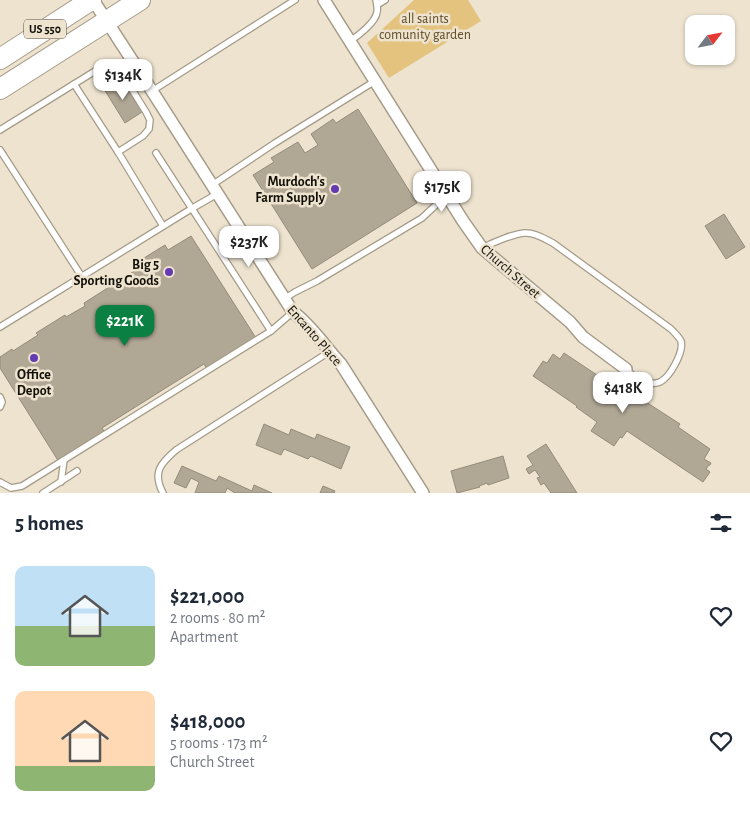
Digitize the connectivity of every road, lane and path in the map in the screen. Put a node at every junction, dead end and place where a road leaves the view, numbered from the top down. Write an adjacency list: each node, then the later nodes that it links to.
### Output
1 (92, 0): 7 (street, Encanto Place); 9 (highway, US 550)
2 (140, 0): 7 (highway, US 550)
3 (295, 0): 13 (lane)
4 (324, 0): 8 (street, Church Street)
5 (385, 0): 6 (lane)
6 (377, 2): 8 (lane)
7 (107, 21): 12 (highway, US 550); 13 (street, Encanto Place)
8 (350, 41): 10 (street, Church Street)
9 (0, 59)
10 (375, 82): 18 (lane); 19 (street, Church Street)
11 (74, 84): 14 (lane); 16 (lane); 16 (lane)
12 (0, 89)
13 (152, 91): 18 (street, Encanto Place)
14 (0, 130)
15 (0, 150): 23 (lane)
16 (118, 152): 21 (lane)
17 (156, 153): 20 (lane)
18 (215, 190): 20 (lane); 24 (street, Encanto Place)
19 (448, 197): 22 (street, Church Street); 24 (lane)
20 (192, 209): 21 (lane); 27 (lane)
21 (163, 226): 23 (lane)
22 (482, 248): 29 (street, Church Street); 29 (lane)
23 (82, 277): 26 (lane)
24 (284, 299): 25 (street, Encanto Place)
25 (293, 312): 27 (lane); 28 (street, Encanto Place)
26 (1, 325)
27 (271, 331): 32 (lane)
28 (329, 352): 37 (lane); 38 (street, Encanto Place)
29 (626, 369)
30 (0, 397): 31 (lane)
31 (0, 407)
32 (64, 460): 34 (lane); 35 (lane)
33 (77, 471): 34 (lane)
34 (61, 482): 36 (lane)
35 (1, 484)
36 (43, 493)
37 (163, 493)
38 (423, 493)

